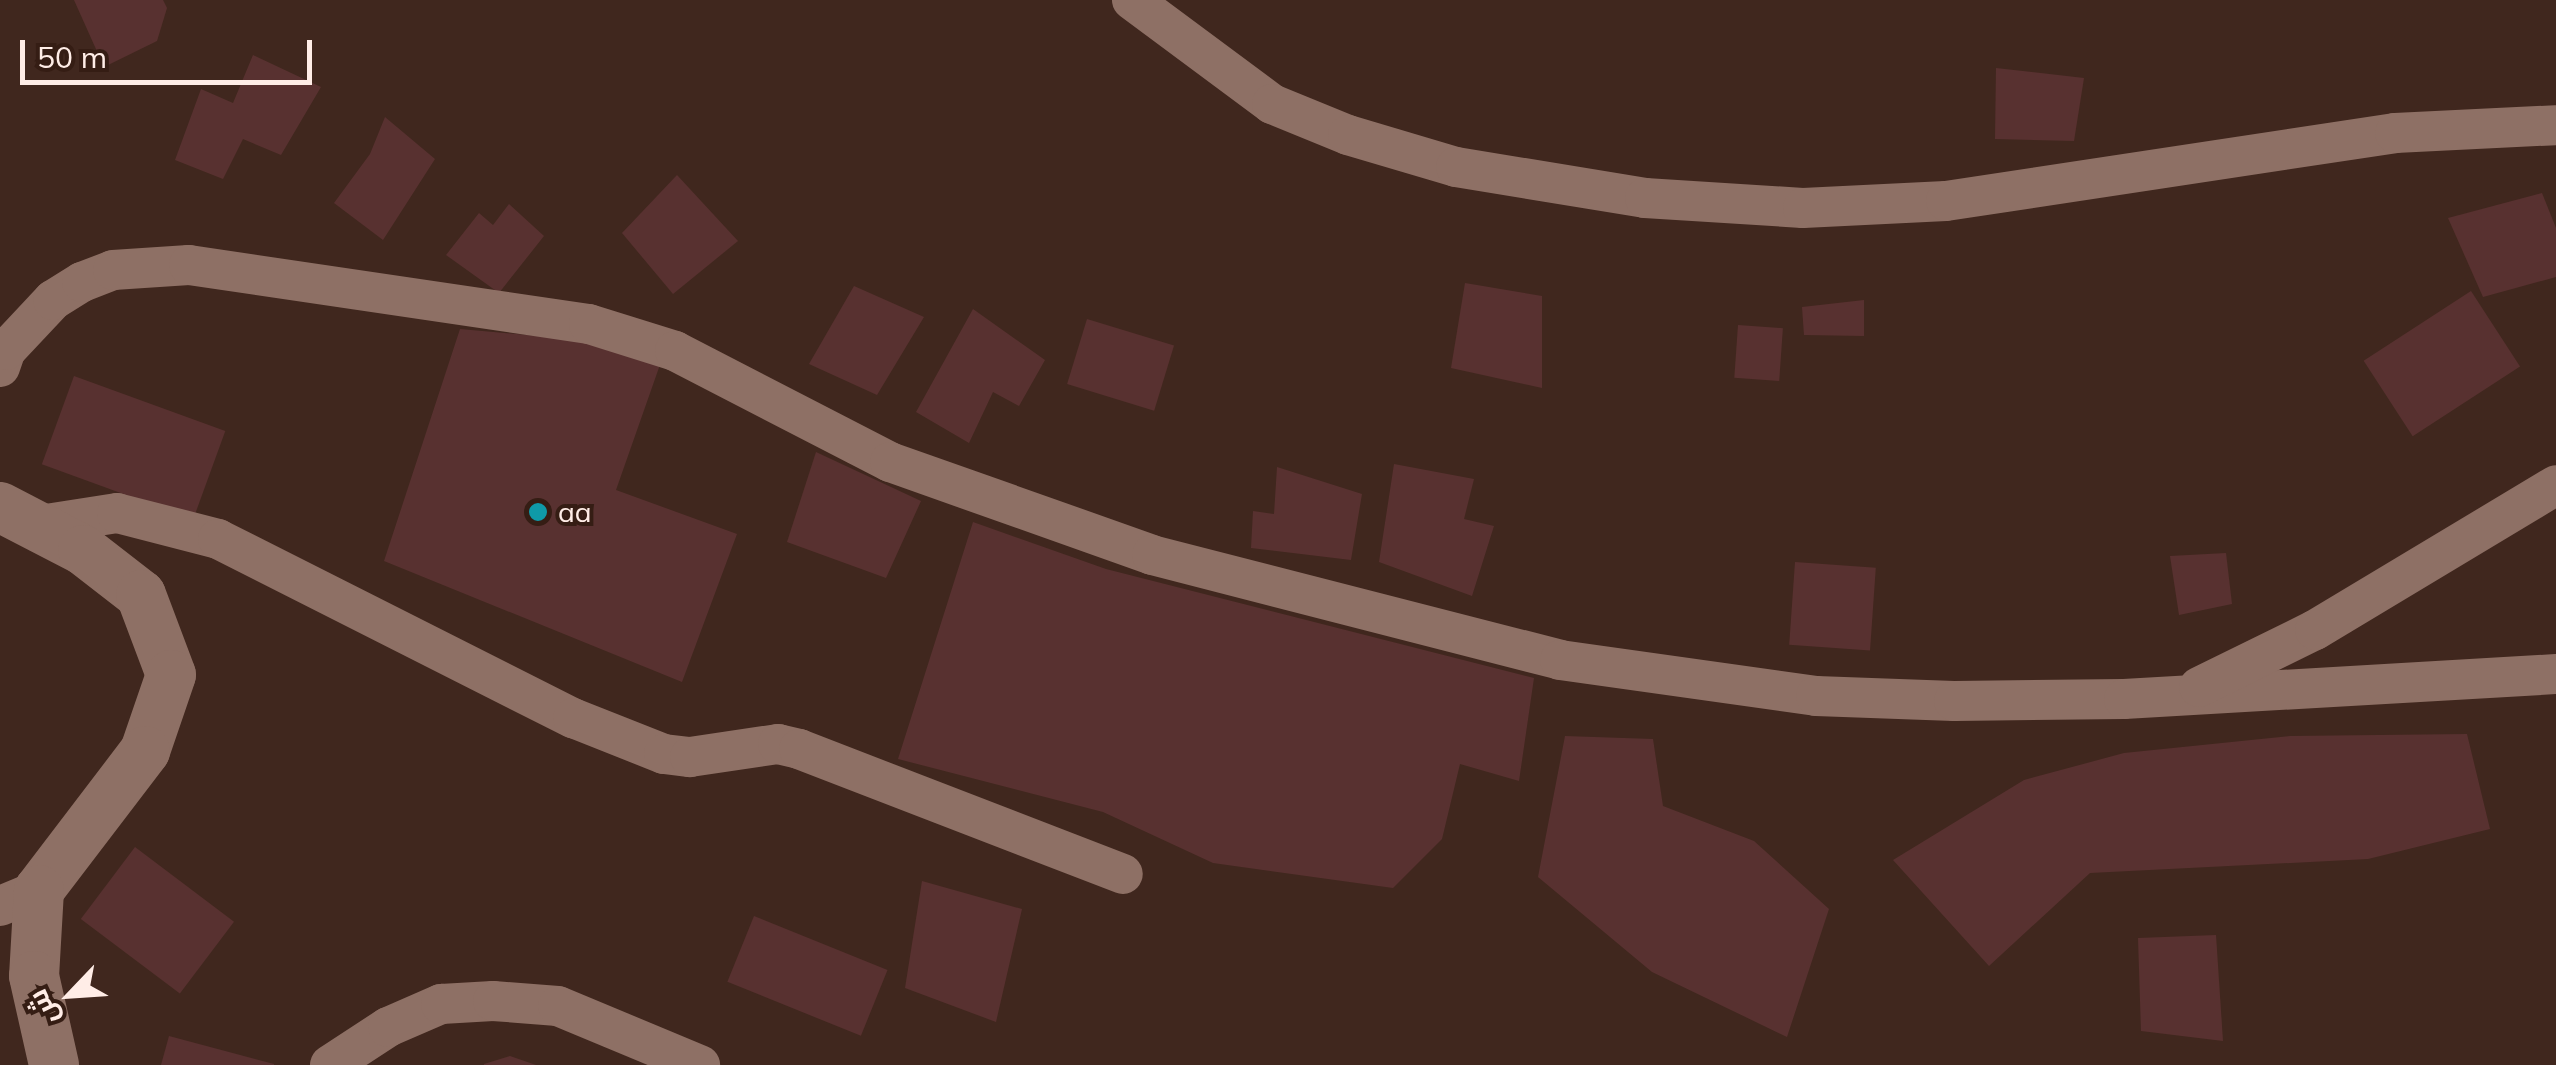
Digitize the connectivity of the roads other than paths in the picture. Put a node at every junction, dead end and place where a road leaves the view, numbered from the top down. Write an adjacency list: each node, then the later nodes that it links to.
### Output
1 (1132, 0): 2 (street)
2 (2556, 125)
3 (0, 367): 7 (street)
4 (2556, 485): 7 (street)
5 (20, 516): 8 (street); 9 (street)
6 (2556, 674): 7 (street)
7 (2182, 696)
8 (1124, 874)
9 (19, 898): 10 (street)
10 (54, 1065)
11 (330, 1065): 12 (street)
12 (700, 1065)

